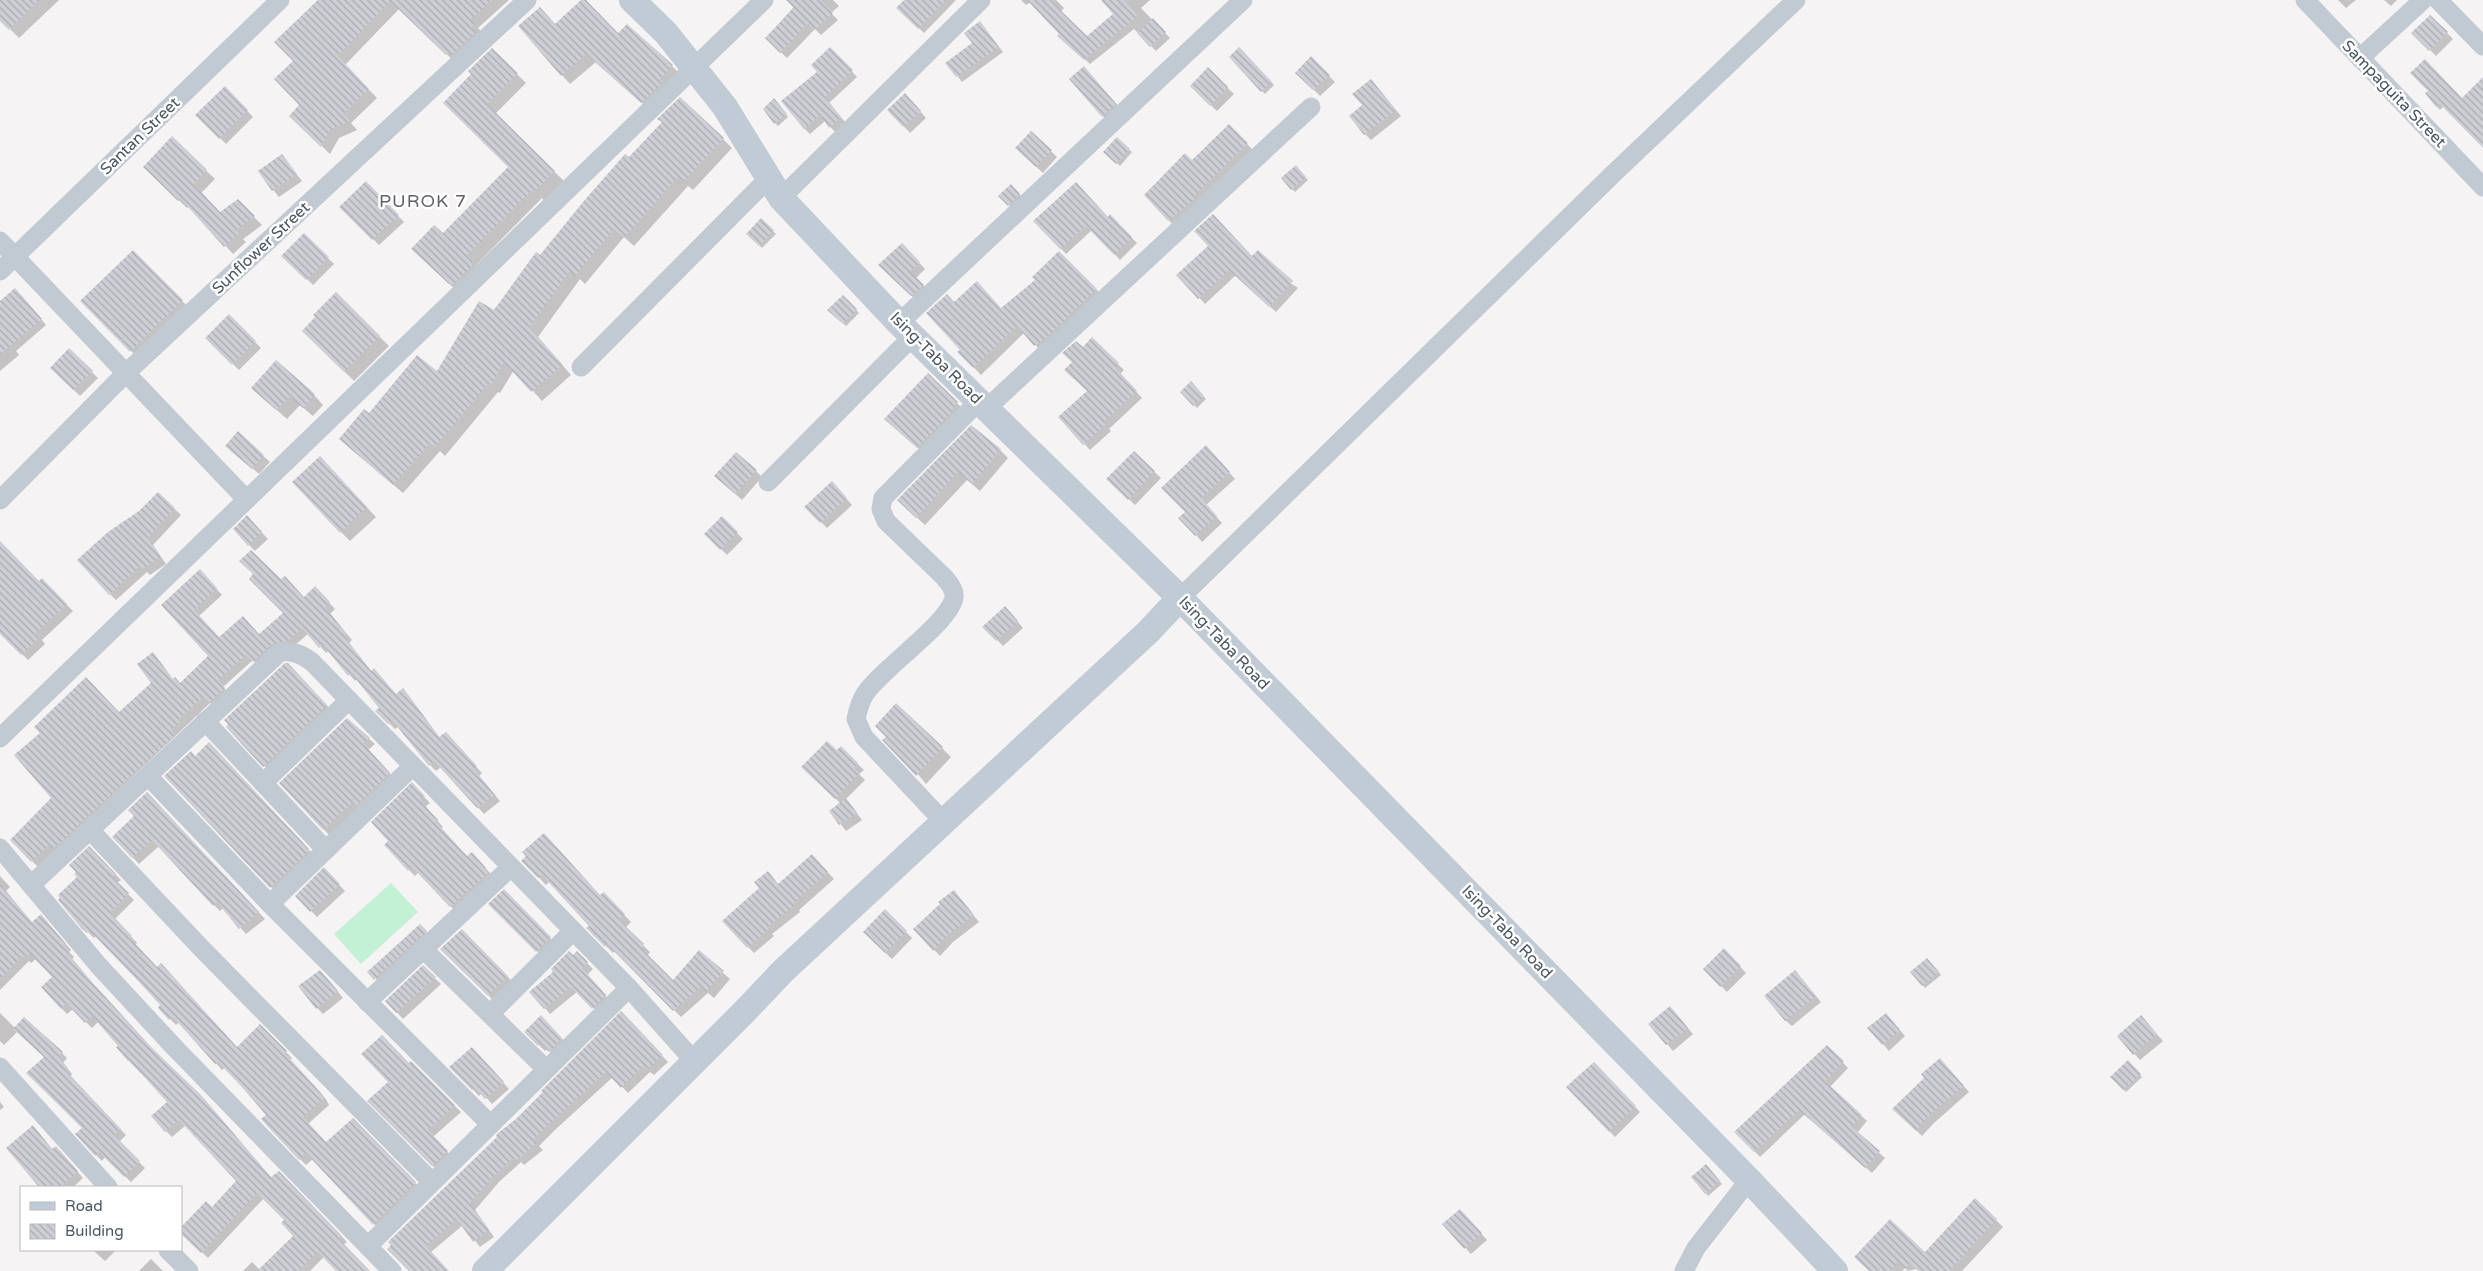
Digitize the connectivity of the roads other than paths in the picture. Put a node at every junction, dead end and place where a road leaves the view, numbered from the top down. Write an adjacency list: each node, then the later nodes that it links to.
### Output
1 (280, 0): 18 (street, Santan Street)
2 (528, 0): 22 (street, Sunflower Street)
3 (632, 0): 13 (street, Ising-Taba Road)
4 (764, 0): 13 (street)
5 (982, 0): 16 (street)
6 (1243, 0): 20 (street)
7 (1796, 0): 27 (street)
8 (2305, 0): 12 (street, Sampaguita Street)
9 (2423, 0): 12 (street)
10 (2438, 0): 11 (street)
11 (2483, 46)
12 (2360, 58): 15 (street, Sampaguita Street)
13 (694, 66): 16 (street, Ising-Taba Road); 25 (street)
14 (1311, 106): 23 (street)
15 (2483, 187)
16 (774, 188): 20 (street, Ising-Taba Road); 21 (street)
17 (0, 241): 18 (street)
18 (15, 257): 19 (street, Santan Street); 22 (street)
19 (0, 271)
20 (906, 329): 23 (street, Ising-Taba Road); 24 (street)
21 (581, 367)
22 (126, 373): 25 (street); 26 (street, Sunflower Street)
23 (983, 405): 27 (street, Ising-Taba Road); 34 (street)
24 (768, 482)
25 (246, 499): 30 (street)
26 (0, 500)
27 (1180, 598): 34 (street); 50 (street, Ising-Taba Road)
28 (349, 700): 29 (street); 31 (street); 33 (street)
29 (204, 721): 32 (street); 33 (street)
30 (0, 738)
31 (413, 766): 37 (street); 38 (street)
32 (148, 776): 35 (street); 40 (street)
33 (263, 783): 37 (street)
34 (944, 822): 46 (street)
35 (90, 830): 39 (street); 51 (street)
36 (0, 848): 39 (street)
37 (326, 850): 40 (street)
38 (511, 867): 41 (street); 42 (street)
39 (31, 885): 53 (street)
40 (270, 904): 44 (street)
41 (573, 931): 43 (street); 45 (street)
42 (423, 949): 44 (street); 45 (street)
43 (629, 988): 46 (street); 48 (street)
44 (367, 1002): 49 (street)
45 (490, 1014): 48 (street)
46 (694, 1061): 57 (street)
47 (0, 1067): 52 (street)
48 (546, 1069): 49 (street)
49 (490, 1124): 51 (street)
50 (1749, 1180): 58 (street); 59 (street, Ising-Taba Road)
51 (432, 1182): 53 (street)
52 (107, 1186)
53 (368, 1246): 56 (street)
54 (169, 1251): 55 (street)
55 (190, 1271)
56 (392, 1271)
57 (485, 1271)
58 (1684, 1271)
59 (1835, 1271)

